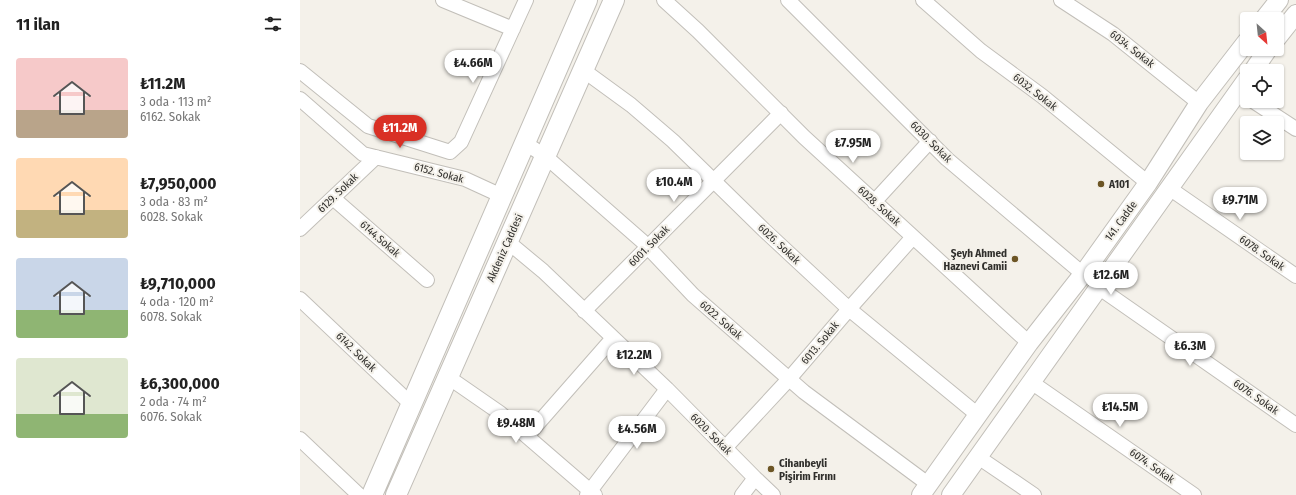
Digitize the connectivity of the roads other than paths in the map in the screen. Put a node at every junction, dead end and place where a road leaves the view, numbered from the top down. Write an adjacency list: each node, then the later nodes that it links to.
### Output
1 (443, 0): 12 (street)
2 (526, 0): 12 (street)
3 (587, 0): 24 (main road, Akdeniz Caddesi)
4 (614, 0): 16 (main road, Akdeniz Caddesi)
5 (664, 0): 21 (street, 6028. Sokak)
6 (788, 0): 23 (street, 6030. Sokak)
7 (923, 0): 28 (street, 6032. Sokak)
8 (1061, 0): 19 (street, 6034. Sokak)
9 (1279, 0): 10 (street)
10 (1270, 12)
11 (1296, 14): 13 (street)
12 (513, 29): 15 (street)
13 (1284, 29)
14 (1240, 50): 19 (street, 141. Cadde)
15 (300, 70)
16 (583, 70): 25 (main road, Akdeniz Caddesi); 27 (street, 6026. Sokak)
17 (1240, 94): 29 (street, 141. Cadde)
18 (300, 98): 26 (street, 6152. Sokak)
19 (1199, 104): 28 (street, 141. Cadde)
20 (1264, 108): 22 (street)
21 (780, 113): 27 (street, 6001. Sokak); 32 (street, 6028. Sokak)
22 (1296, 129)
23 (930, 141): 32 (street); 37 (street, 6030. Sokak)
24 (525, 143): 25 (street, 6022. Sokak); 30 (main road, Akdeniz Caddesi)
25 (545, 156): 35 (main road, Akdeniz Caddesi); 36 (street, 6022. Sokak)
26 (376, 157): 30 (street, 6152. Sokak); 31 (street, 6129. Sokak)
27 (714, 181): 36 (street, 6001. Sokak); 42 (street, 6026. Sokak)
28 (1148, 183): 37 (street, 141. Cadde)
29 (1169, 188): 38 (street, 6078. Sokak); 40 (street, 141. Cadde)
30 (502, 196): 50 (main road, Akdeniz Caddesi)
31 (333, 198): 33 (street, 6129. Sokak); 39 (street, 6144.Sokak)
32 (874, 202): 34 (street, 6028. Sokak)
33 (300, 229)
34 (913, 237): 42 (street, 6013. Sokak); 45 (street, 6028. Sokak)
35 (508, 242): 43 (street, 6020. Sokak); 46 (main road, Akdeniz Caddesi)
36 (648, 247): 43 (street, 6001. Sokak); 47 (street, 6022. Sokak)
37 (1082, 274): 45 (street, 141. Cadde)
38 (1296, 276)
39 (427, 280)
40 (1098, 288): 48 (street, 141. Cadde); 52 (street, 6076. Sokak)
41 (300, 298): 50 (street, 6142. Sokak)
42 (849, 309): 47 (street, 6013. Sokak); 51 (street, 6026. Sokak)
43 (584, 311): 44 (street, 6020. Sokak)
44 (613, 338): 49 (street, 6020. Sokak); 53 (street)
45 (1029, 343): 51 (street, 141. Cadde)
46 (448, 377): 53 (street); 63 (main road, Akdeniz Caddesi)
47 (789, 379): 56 (street, 6013. Sokak); 59 (street, 6022. Sokak)
48 (1031, 382): 57 (street, 141. Cadde); 69 (street, 6074. Sokak)
49 (667, 389): 56 (street, 6020. Sokak); 60 (street)
50 (412, 405): 62 (main road, Akdeniz Caddesi)
51 (978, 414): 55 (street, 141. Cadde)
52 (1296, 425)
53 (527, 436): 60 (street)
54 (300, 439): 61 (street)
55 (957, 444): 57 (street); 59 (street, 141. Cadde)
56 (725, 448): 58 (street, 6020. Sokak)
57 (978, 457): 67 (street, 141. Cadde); 68 (street)
58 (755, 478): 64 (street); 65 (street, 6020. Sokak)
59 (924, 490): 66 (street)
60 (591, 493)
61 (360, 495)
62 (372, 495)
63 (396, 495)
64 (742, 495)
65 (773, 495)
66 (943, 495)
67 (951, 495)
68 (1034, 495)
69 (1194, 495)

